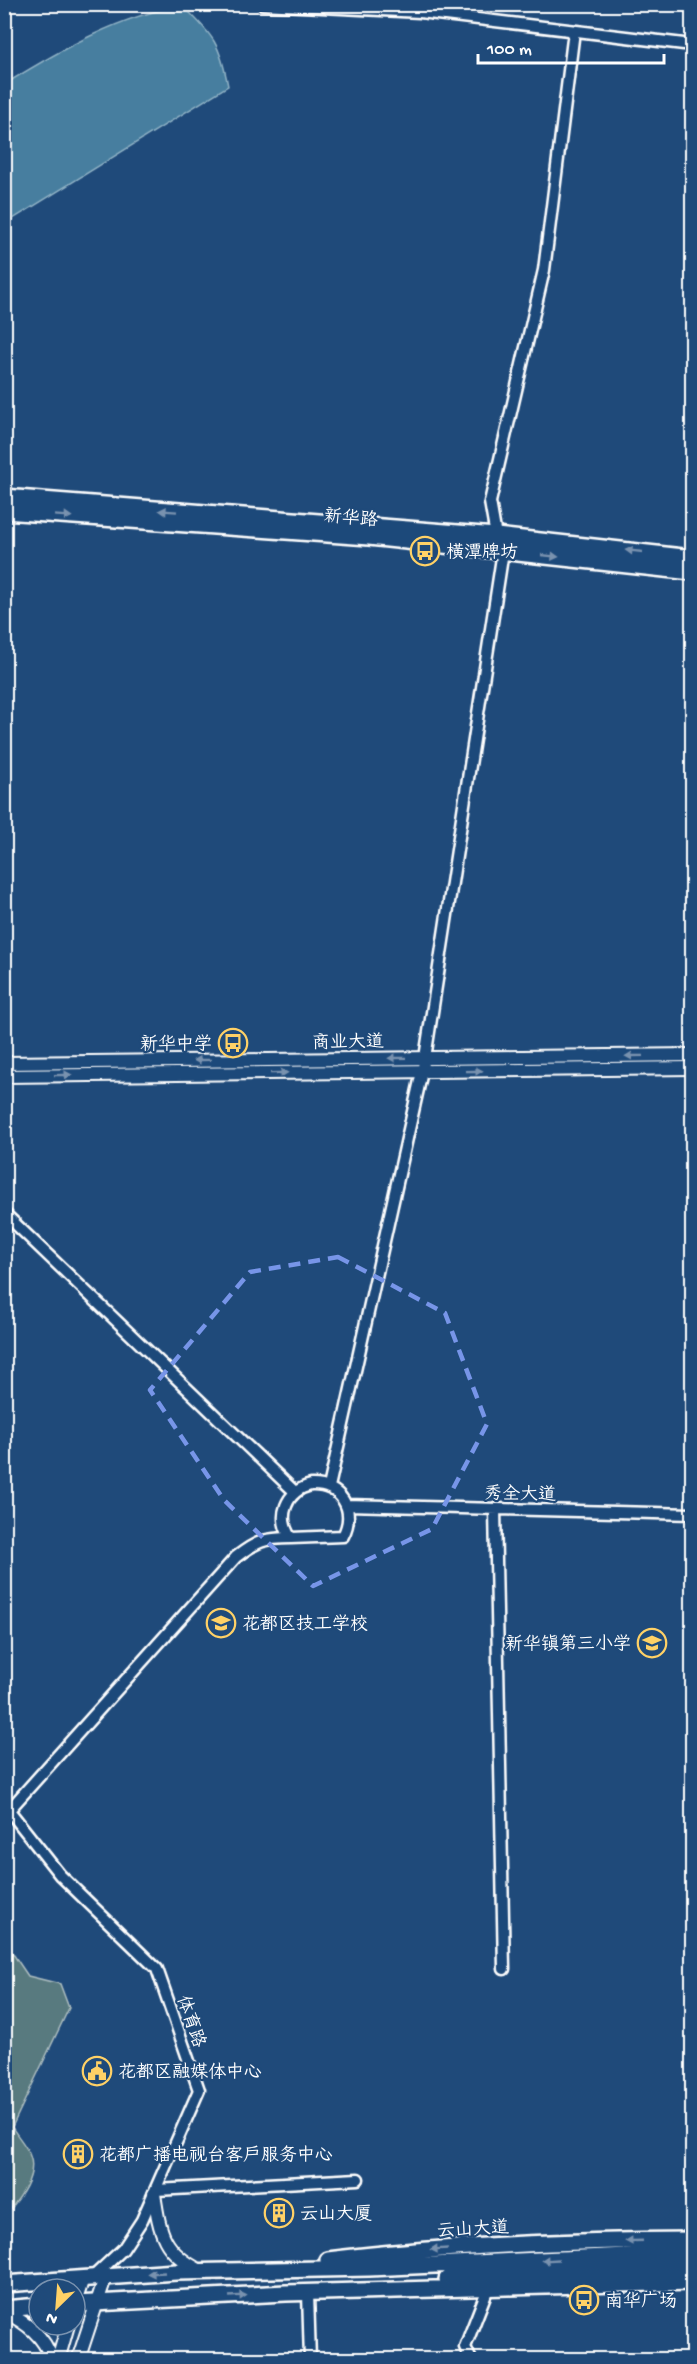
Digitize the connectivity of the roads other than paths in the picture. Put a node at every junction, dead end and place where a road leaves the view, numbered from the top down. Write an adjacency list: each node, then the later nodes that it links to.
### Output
1 (262, 4): 2 (street)
2 (574, 31): 3 (street); 6 (street)
3 (693, 45)
4 (4, 497): 6 (main road, 新华路, one-way to 4)
5 (4, 511): 7 (main road, 新华路, one-way to 7)
6 (496, 536): 7 (street); 8 (main road, 新华路, one-way to 6)
7 (503, 551): 9 (main road, 新华路, one-way to 9); 11 (street)
8 (693, 558)
9 (693, 572)
10 (693, 1055): 11 (street, 商业大道, one-way to 11)
11 (425, 1058): 12 (street, 商业大道, one-way to 12); 14 (street)
12 (4, 1063)
13 (693, 1068): 14 (street, 商业大道, one-way to 13)
14 (422, 1072): 15 (street, 商业大道, one-way to 14); 17 (street)
15 (4, 1076)
16 (4, 1213): 18 (street)
17 (329, 1487): 18 (street); 19 (street)
18 (295, 1492): 22 (street)
19 (347, 1505): 20 (street, 秀全大道); 22 (street)
20 (495, 1509): 21 (street, 秀全大道); 24 (street)
21 (693, 1514)
22 (291, 1538): 23 (street)
23 (7, 1807): 26 (street, 体育路)
24 (504, 1969)
25 (358, 2178): 26 (street)
26 (155, 2192): 31 (street); 32 (street, 体育路)
27 (693, 2240): 30 (main road, 云山大道, one-way to 30)
28 (693, 2253): 30 (main road, 云山大道, one-way to 30)
29 (693, 2267): 37 (main road)
30 (257, 2269): 31 (main road, 云山大道)
31 (202, 2271): 32 (main road, 云山大道, one-way to 32)
32 (94, 2278): 34 (main road, 云山大道); 35 (street); 40 (street)
33 (693, 2282): 36 (main road)
34 (4, 2284)
35 (87, 2287)
36 (488, 2288): 38 (main road); 48 (street)
37 (286, 2293): 38 (main road); 40 (main road, one-way to 37)
38 (308, 2293): 47 (street)
39 (87, 2304): 40 (main road)
40 (96, 2304): 46 (street)
41 (27, 2307): 42 (main road)
42 (4, 2310): 44 (street)
43 (65, 2337): 45 (street)
44 (52, 2360)
45 (58, 2360)
46 (78, 2360)
47 (310, 2360)
48 (471, 2360)

